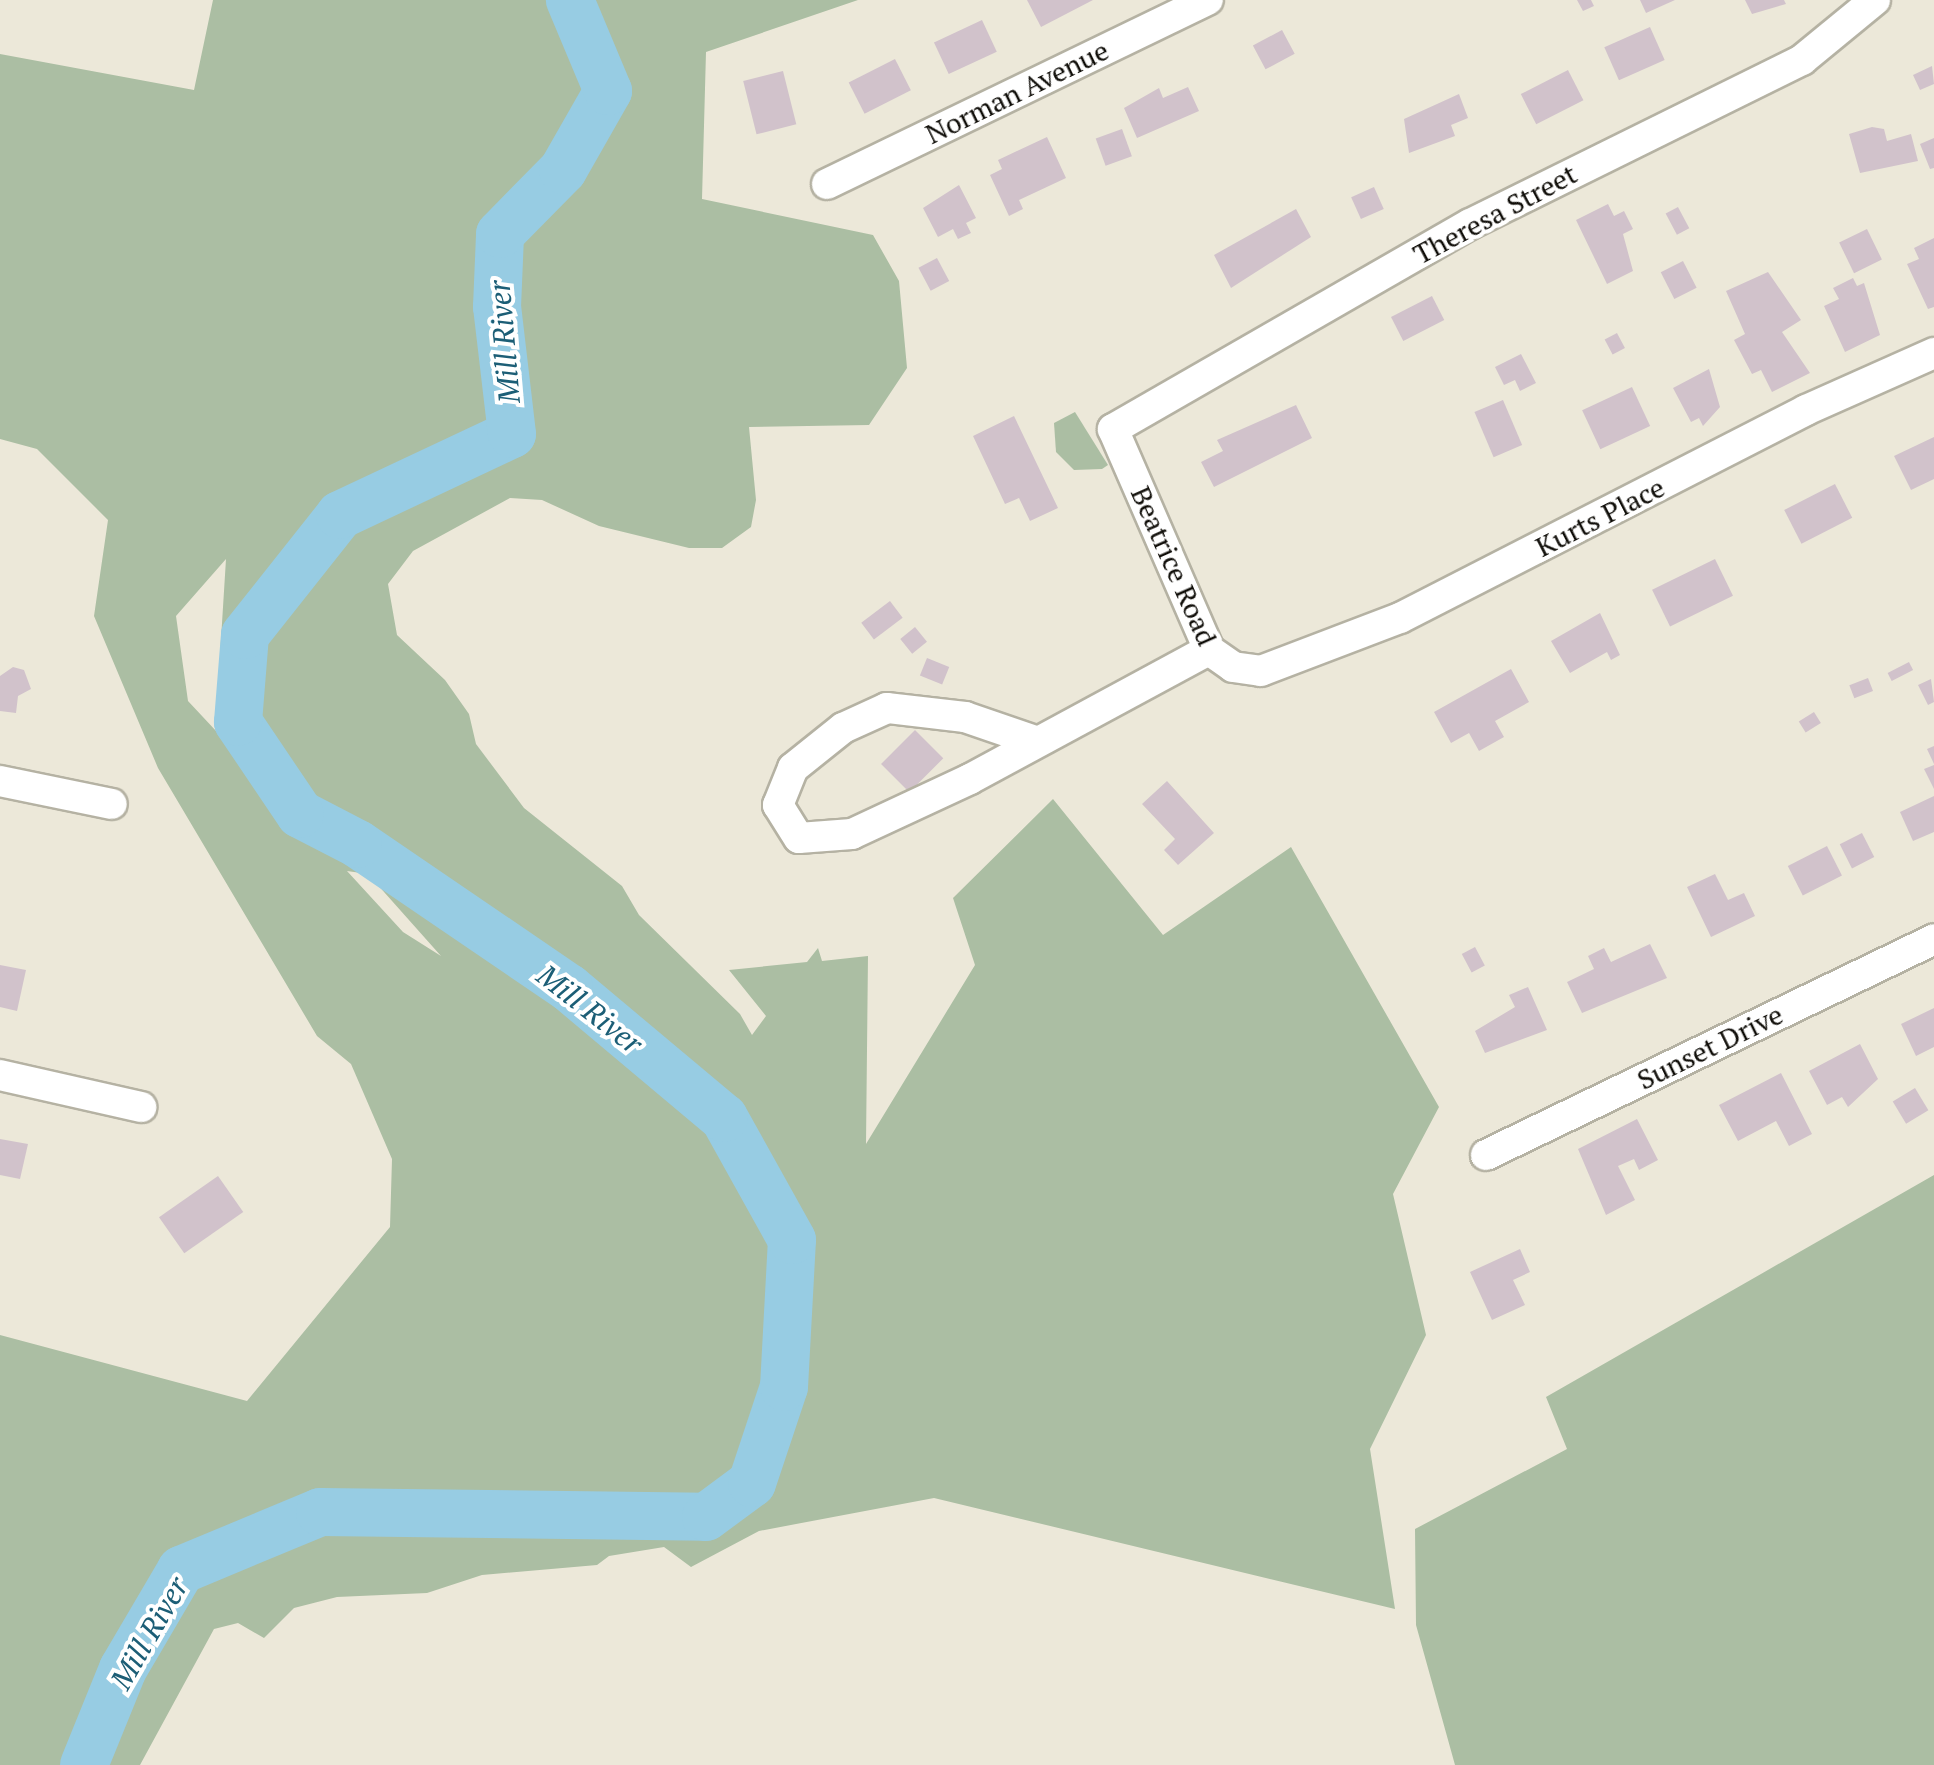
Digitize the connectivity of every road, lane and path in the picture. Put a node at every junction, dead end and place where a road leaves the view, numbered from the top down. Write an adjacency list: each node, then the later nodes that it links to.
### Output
1 (1208, 0): 3 (street, Norman Avenue)
2 (1875, 0): 5 (street, Theresa Street)
3 (827, 184)
4 (1934, 353): 7 (street, Kurts Place)
5 (1113, 429): 6 (street, Beatrice Road)
6 (1209, 650): 7 (street, Beatrice Road); 8 (street)
7 (1261, 671)
8 (1035, 741): 8 (street)
9 (0, 781): 10 (street)
10 (112, 804)
11 (1934, 939): 14 (street, Sunset Drive)
12 (0, 1075): 13 (street)
13 (141, 1107)
14 (1486, 1155)

